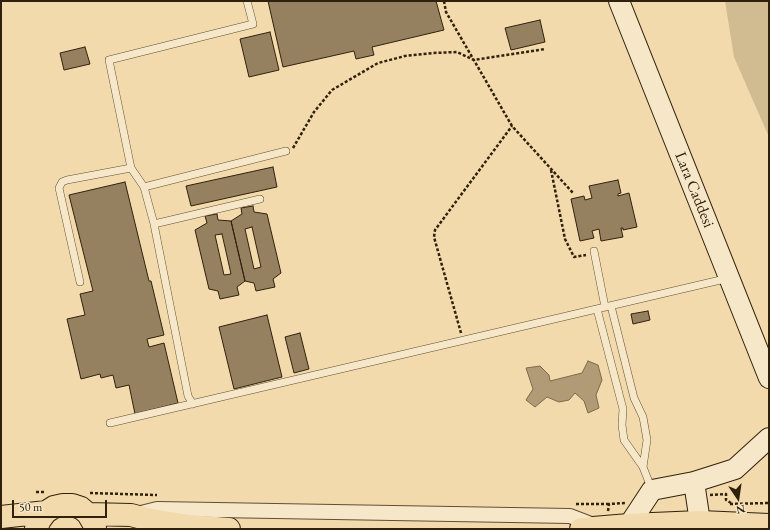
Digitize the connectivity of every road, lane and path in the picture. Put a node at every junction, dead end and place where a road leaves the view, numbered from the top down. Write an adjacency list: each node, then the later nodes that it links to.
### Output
1 (247, 1): 8 (lane)
2 (444, 1): 5 (path)
3 (619, 1): 15 (street, Lara Caddesi)
4 (545, 49): 5 (path)
5 (474, 60): 6 (path); 7 (path)
6 (512, 126): 9 (path); 18 (path)
7 (286, 151): 10 (lane)
8 (131, 168): 10 (lane); 16 (lane)
9 (550, 168): 11 (path); 14 (path)
10 (144, 187): 13 (lane)
11 (573, 193)
12 (260, 199): 13 (lane)
13 (154, 224): 20 (lane)
14 (594, 252): 17 (lane)
15 (729, 278): 17 (lane); 19 (street, Lara Caddesi)
16 (80, 282)
17 (604, 307): 18 (lane); 23 (lane); 23 (lane)
18 (463, 341): 20 (lane)
19 (769, 378)
20 (193, 404): 21 (lane)
21 (110, 424)
22 (769, 438): 24 (street)
23 (643, 467): 25 (lane)
24 (694, 482): 25 (street); 33 (street)
25 (652, 490): 34 (street)
26 (726, 494): 27 (path)
27 (730, 503)
28 (131, 515): 31 (main road); 35 (street); 36 (main road)
29 (3, 516): 30 (main road)
30 (41, 521): 31 (main road)
31 (92, 521)
32 (769, 525): 33 (main road)
33 (702, 526): 34 (main road)
34 (629, 527): 35 (main road)
35 (590, 528)
36 (229, 529)

